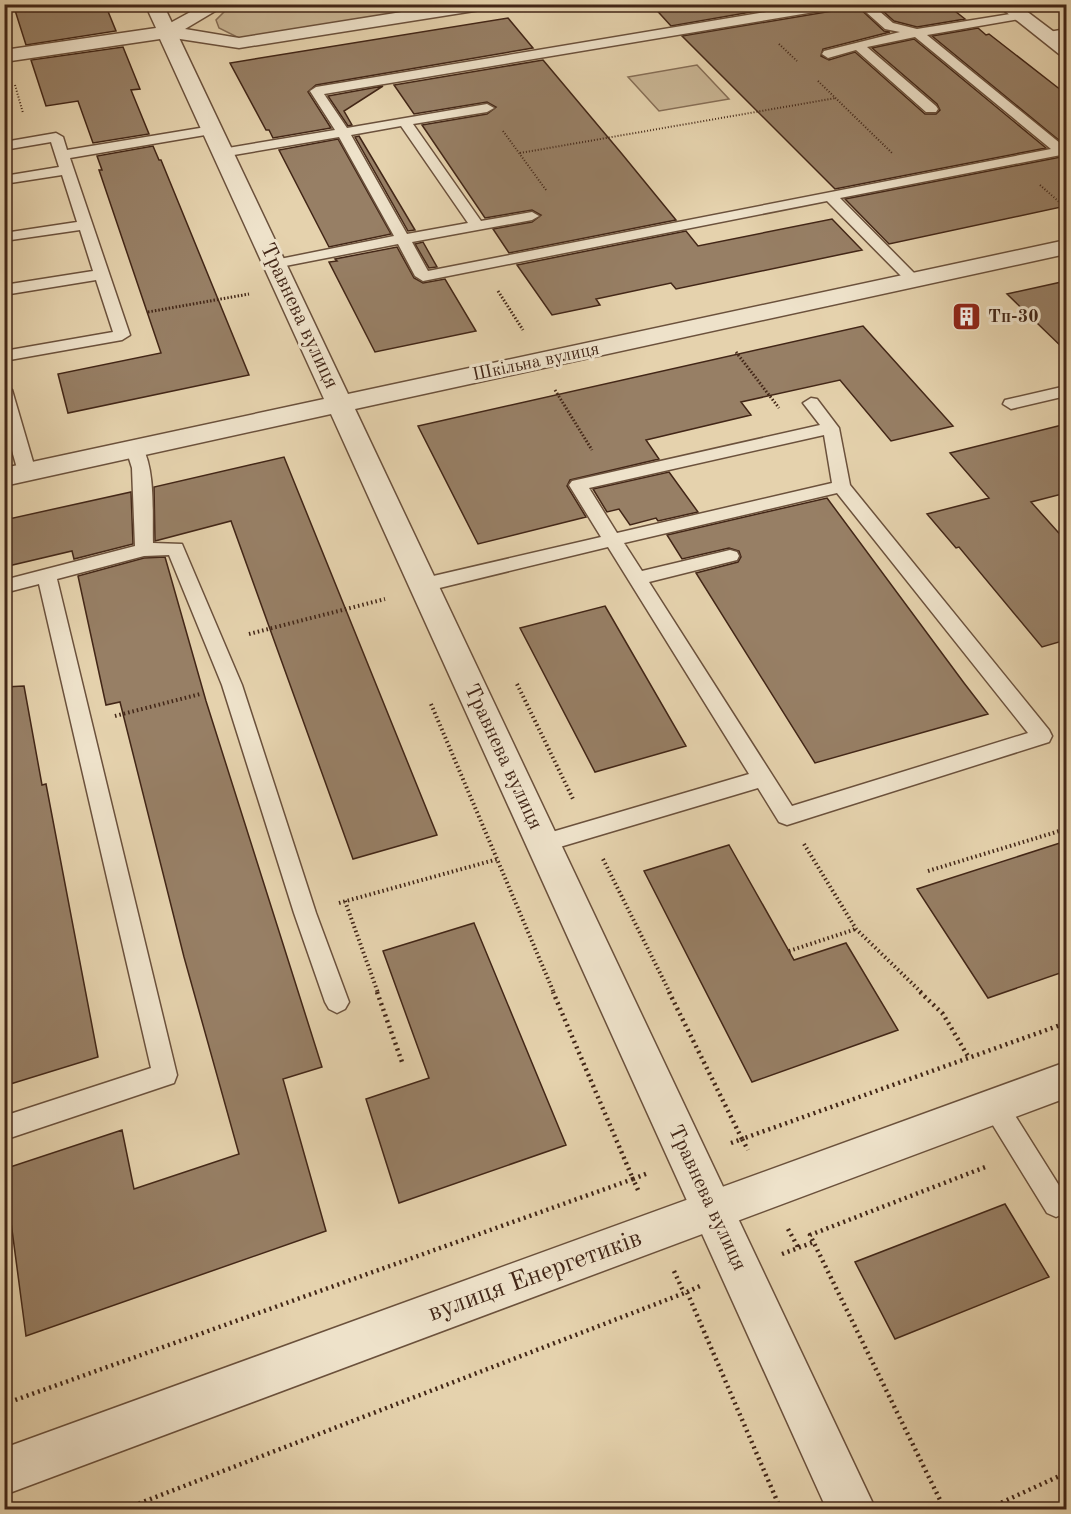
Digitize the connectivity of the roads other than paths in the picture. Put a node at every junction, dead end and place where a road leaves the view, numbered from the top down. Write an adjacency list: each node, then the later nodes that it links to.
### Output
1 (219, 4): 6 (street)
2 (487, 4): 6 (street)
3 (838, 4): 17 (lane)
4 (863, 4): 7 (lane)
5 (1012, 10): 7 (lane); 9 (street)
6 (160, 18): 13 (street); 18 (street, Травнева вулиця)
7 (918, 33): 10 (lane); 22 (lane)
8 (1066, 33): 9 (lane)
9 (1047, 36): 11 (street)
10 (857, 45): 12 (lane); 15 (lane)
11 (1066, 50)
12 (828, 54)
13 (5, 56)
14 (487, 108): 16 (lane)
15 (931, 109)
16 (405, 122): 17 (lane); 25 (lane)
17 (342, 131): 18 (lane); 27 (lane)
18 (217, 141): 20 (lane); 29 (street, Травнева вулиця)
19 (4, 146): 20 (lane)
20 (63, 162): 21 (lane); 24 (lane)
21 (4, 180)
22 (830, 196): 31 (lane); 32 (lane)
23 (532, 216): 25 (lane)
24 (85, 225): 26 (lane); 30 (lane)
25 (477, 226): 27 (lane)
26 (4, 237)
27 (403, 239): 29 (lane); 31 (lane)
28 (1066, 247): 32 (street, Шкільна вулиця)
29 (274, 264): 40 (street, Травнева вулиця)
30 (102, 274): 33 (lane); 35 (lane)
31 (423, 276): 34 (lane)
32 (913, 280): 40 (street, Шкільна вулиця)
33 (4, 290)
34 (433, 293)
35 (4, 356)
36 (4, 390): 43 (lane)
37 (1066, 391): 39 (lane)
38 (811, 403): 41 (lane)
39 (1011, 404)
40 (340, 405): 42 (street, Шкільна вулиця); 50 (street, Травнева вулиця)
41 (831, 428): 44 (lane); 45 (lane)
42 (135, 449): 43 (street, Шкільна вулиця); 46 (lane)
43 (16, 475)
44 (841, 486): 45 (lane); 52 (lane)
45 (611, 539): 49 (lane); 50 (lane)
46 (144, 550): 48 (lane); 54 (lane)
47 (730, 556): 49 (lane)
48 (47, 577): 51 (lane); 57 (lane)
49 (637, 579): 52 (lane)
50 (423, 585): 53 (street, Травнева вулиця)
51 (4, 586)
52 (763, 778): 53 (lane)
53 (543, 843): 59 (street, Травнева вулиця)
54 (337, 1002)
55 (1066, 1080): 56 (street, вулиця Енергетиків)
56 (994, 1106): 58 (lane); 59 (street, вулиця Енергетиків)
57 (4, 1128)
58 (1056, 1204)
59 (713, 1210): 60 (street, вулиця Енергетиків); 61 (street, Травнева вулиця)
60 (4, 1472)
61 (852, 1509)

